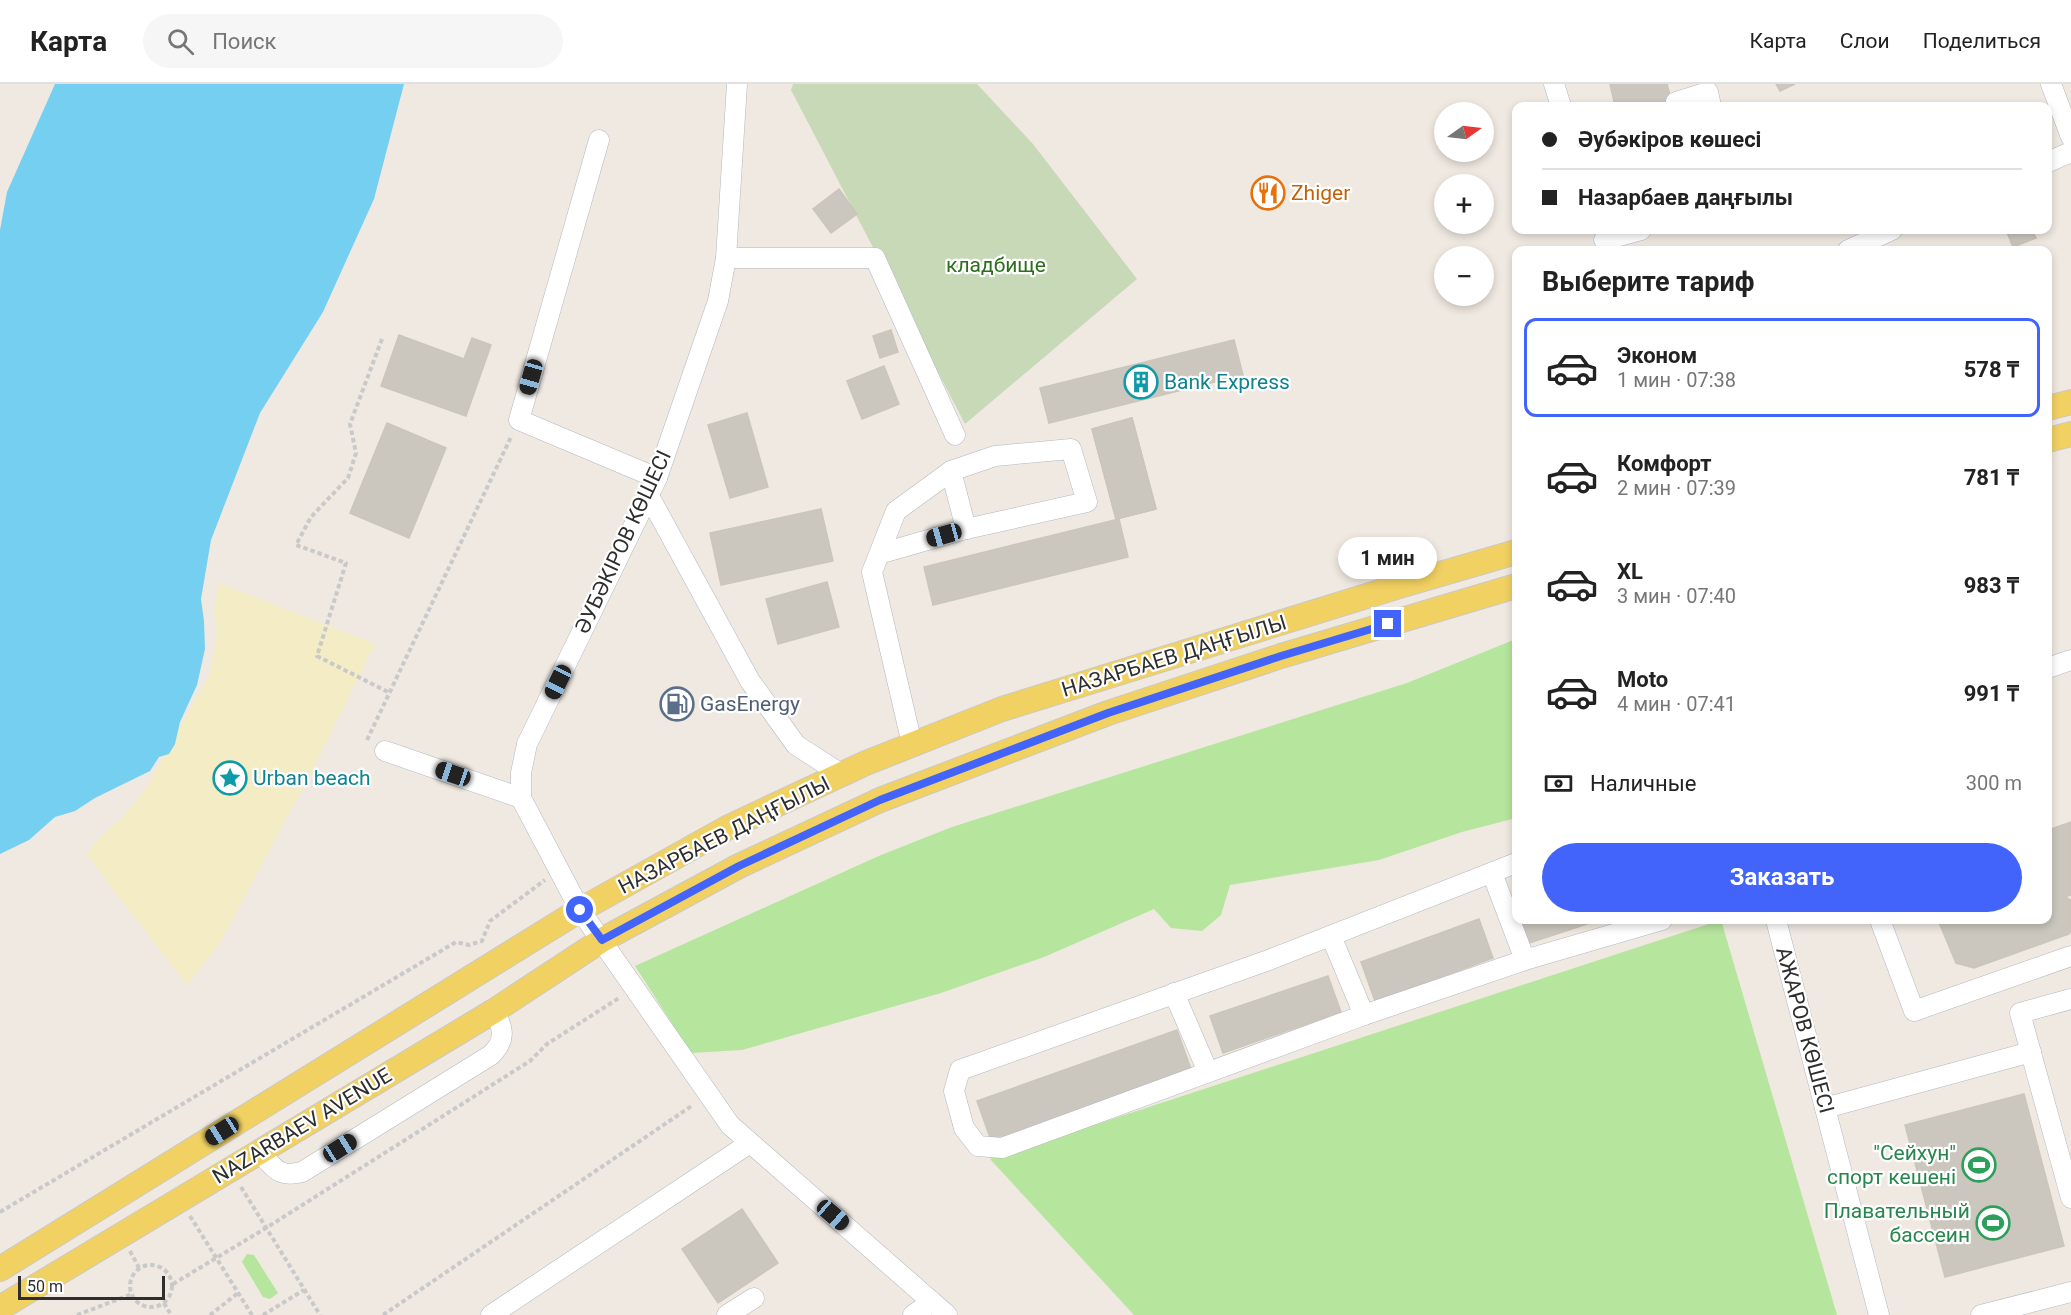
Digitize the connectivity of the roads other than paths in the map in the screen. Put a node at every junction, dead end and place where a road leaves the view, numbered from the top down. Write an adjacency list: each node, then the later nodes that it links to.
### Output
1 (737, 84): 15 (street, ӘУБӘКІРОВ КӨШЕСІ)
2 (1554, 84): 4 (street)
3 (2051, 84): 7 (street)
4 (1560, 102)
5 (1676, 102): 6 (street)
6 (1710, 102)
7 (2071, 137)
8 (599, 140): 22 (street)
9 (2071, 152): 10 (street)
10 (2052, 160)
11 (1626, 234): 13 (street)
12 (1883, 234): 14 (street)
13 (1604, 240)
14 (1857, 246)
15 (726, 258): 19 (street); 22 (street, ӘУБӘКІРОВ КӨШЕСІ)
16 (2071, 402): 17 (main road)
17 (2052, 407)
18 (2071, 434): 20 (main road)
19 (955, 435)
20 (2052, 439)
21 (951, 471): 23 (street); 23 (street); 25 (street)
22 (653, 487): 31 (street); 32 (street, ӘУБӘКІРОВ КӨШЕСІ)
23 (966, 529): 25 (street)
24 (1512, 553): 29 (main road, НАЗАРБАЕВ ДАҢҒЫЛЫ)
25 (879, 554): 29 (street)
26 (1512, 587): 40 (main road, НАЗАРБАЕВ ДАҢҒЫЛЫ)
27 (2071, 660): 28 (street)
28 (2052, 667)
29 (912, 744): 31 (main road, НАЗАРБАЕВ ДАҢҒЫЛЫ)
30 (385, 751): 32 (street)
31 (841, 774): 35 (main road, НАЗАРБАЕВ ДАҢҒЫЛЫ)
32 (521, 798): 35 (street, ӘУБӘКІРОВ КӨШЕСІ)
33 (1512, 865): 34 (street)
34 (1492, 873): 39 (street); 42 (street)
35 (580, 910): 40 (street, ӘУБӘКІРОВ КӨШЕСІ); 53 (main road, НАЗАРБАЕВ ДАҢҒЫЛЫ)
36 (1648, 924): 42 (street)
37 (1777, 924): 49 (street, АЖАРОВ КӨШЕСІ)
38 (1881, 924): 41 (street)
39 (1331, 936): 43 (street); 46 (street)
40 (602, 940): 45 (main road, NAZARBAEV AVENUE); 50 (street, ӘУБӘКІРОВ КӨШЕСІ)
41 (2071, 956)
42 (1525, 960): 46 (street)
43 (1174, 993): 48 (street); 48 (street)
44 (2071, 999): 47 (street)
45 (494, 1011): 51 (main road, NAZARBAEV AVENUE); 51 (street)
46 (1364, 1015): 48 (street)
47 (2031, 1052): 49 (street); 52 (street)
48 (1208, 1072)
49 (1825, 1108): 61 (street, АЖАРОВ КӨШЕСІ)
50 (750, 1143): 57 (street, ӘУБӘКІРОВ КӨШЕСІ); 58 (street)
51 (259, 1152): 56 (main road, NAZARBAEV AVENUE)
52 (2071, 1198)
53 (0, 1269)
54 (2071, 1292): 62 (street)
55 (754, 1298): 59 (street)
56 (0, 1308)
57 (939, 1309): 60 (street)
58 (491, 1315)
59 (727, 1315)
60 (913, 1315)
61 (1879, 1315)
62 (1981, 1315)

